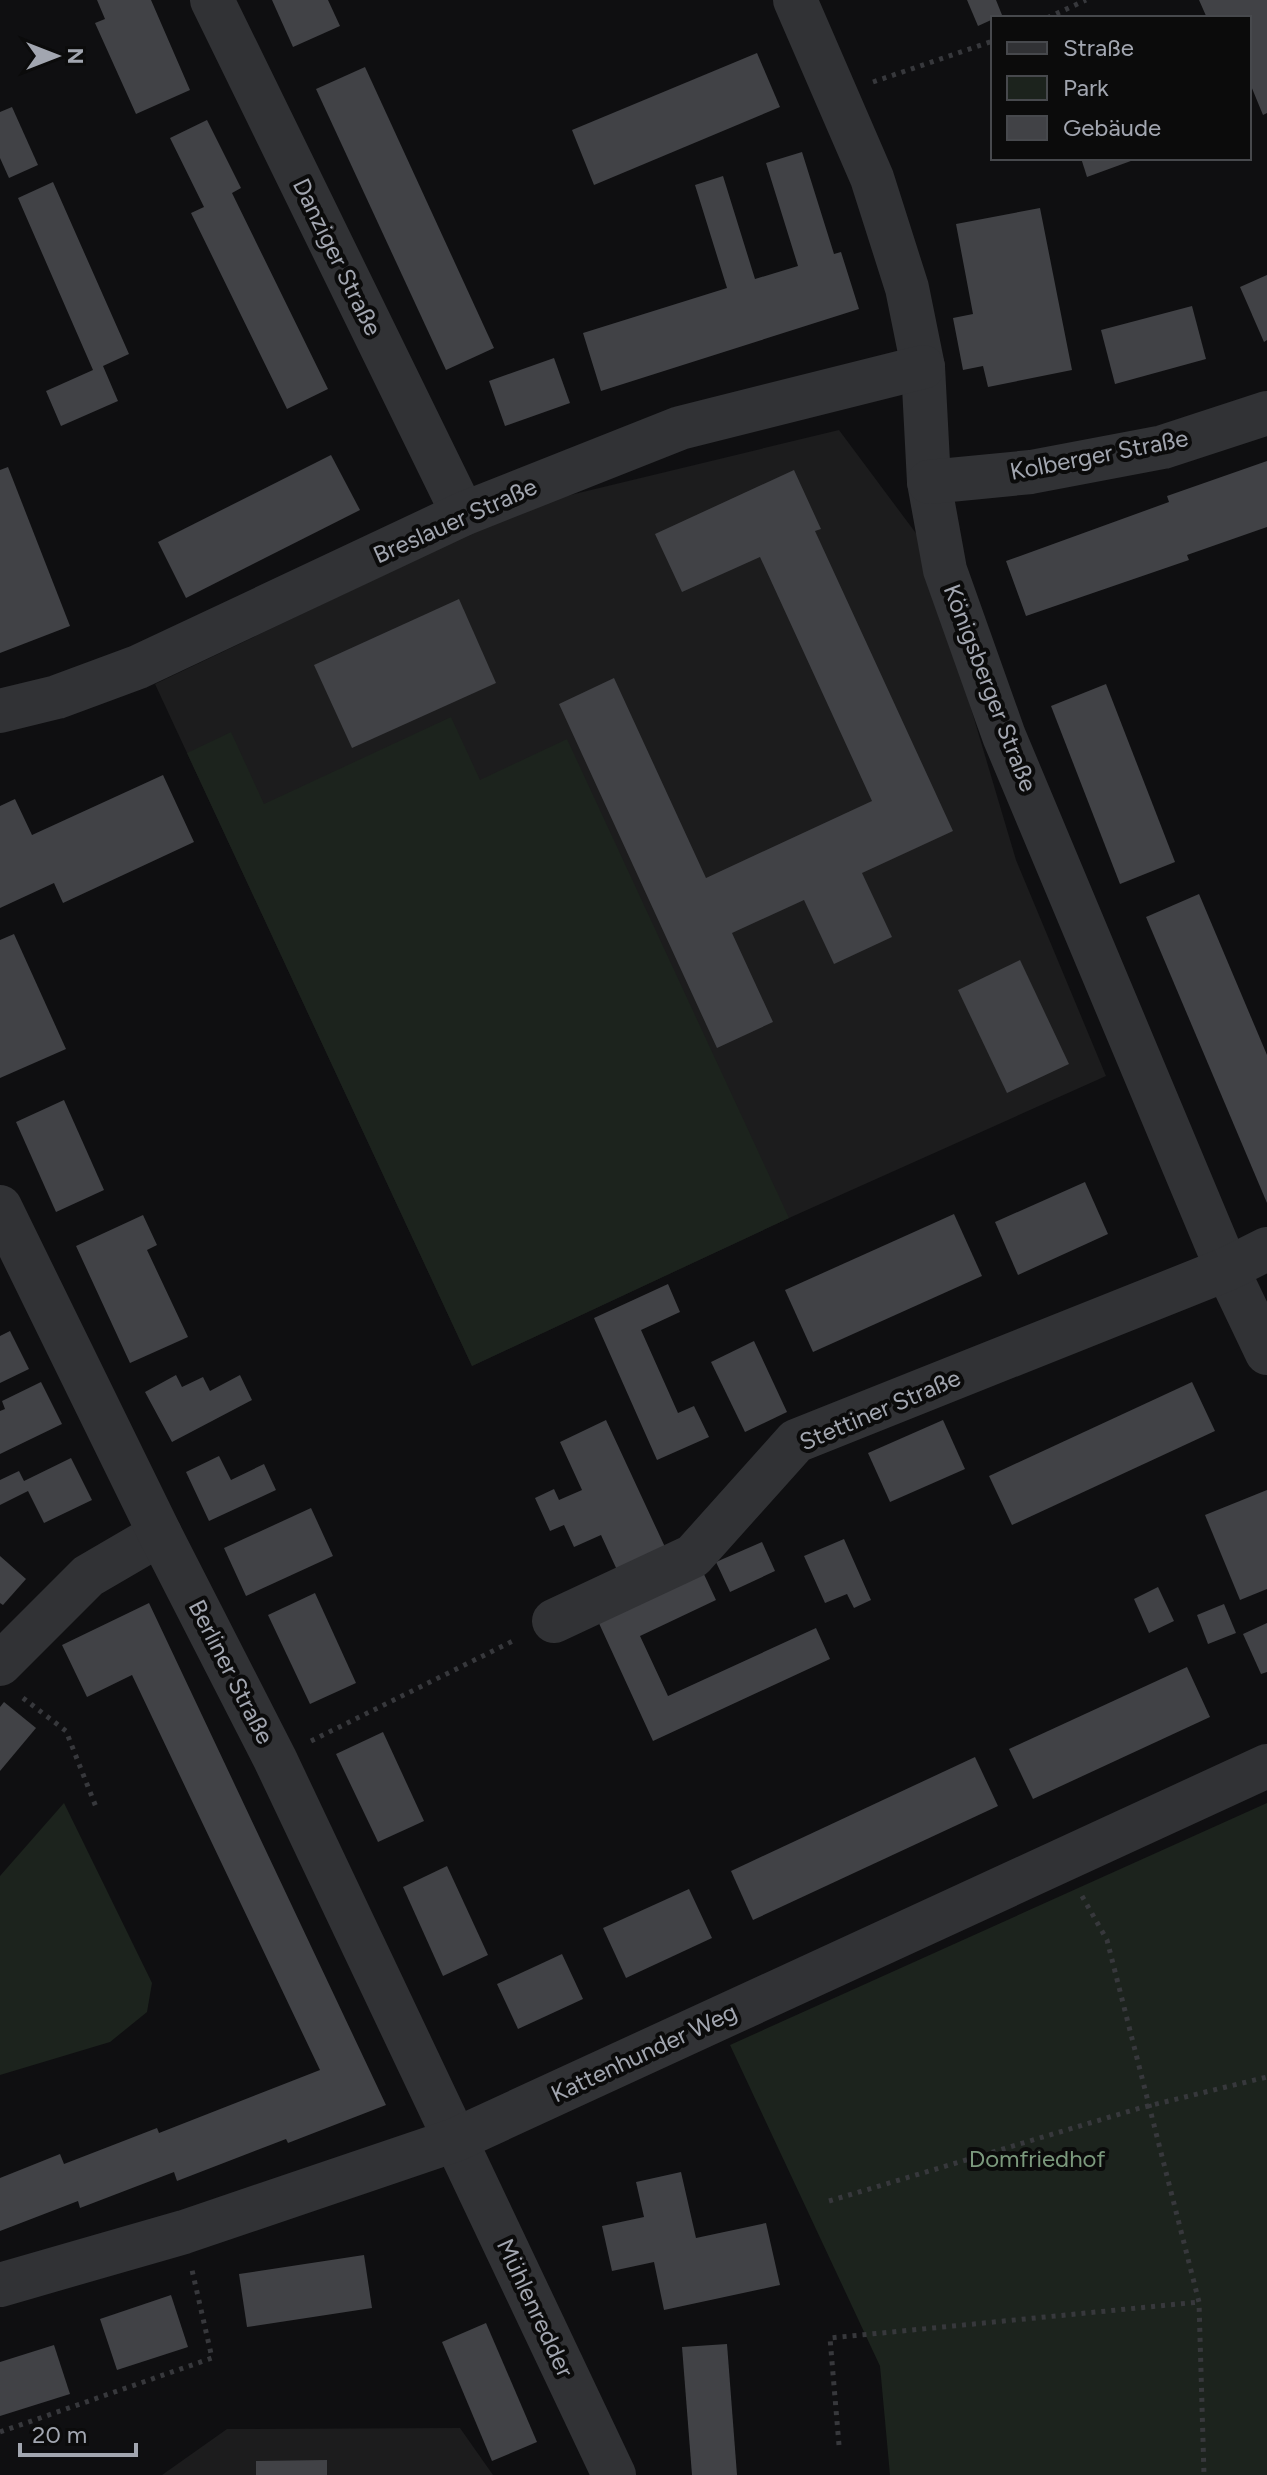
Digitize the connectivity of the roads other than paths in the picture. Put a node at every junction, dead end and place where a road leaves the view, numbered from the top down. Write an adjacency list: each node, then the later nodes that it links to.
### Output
1 (212, 0): 6 (street, Danziger Straße)
2 (795, 0): 3 (street, Königsberger Straße)
3 (923, 367): 5 (street, Königsberger Straße); 6 (street, Breslauer Straße)
4 (1267, 413): 5 (street, Kolberger Straße)
5 (929, 482): 10 (street, Königsberger Straße)
6 (463, 514): 7 (street, Breslauer Straße)
7 (0, 711)
8 (0, 1207): 12 (street, Berliner Straße)
9 (1267, 1249): 10 (street, Stettiner Straße)
10 (1227, 1269): 11 (street, Königsberger Straße); 13 (street, Stettiner Straße)
11 (1267, 1353)
12 (160, 1534): 14 (street); 16 (street, Berliner Straße)
13 (554, 1621)
14 (11, 1681)
15 (1267, 1766): 16 (street, Kattenhunder Weg)
16 (455, 2140): 17 (street, Kattenhunder Weg); 18 (street, Mühlenredder)
17 (0, 2285)
18 (614, 2475)

